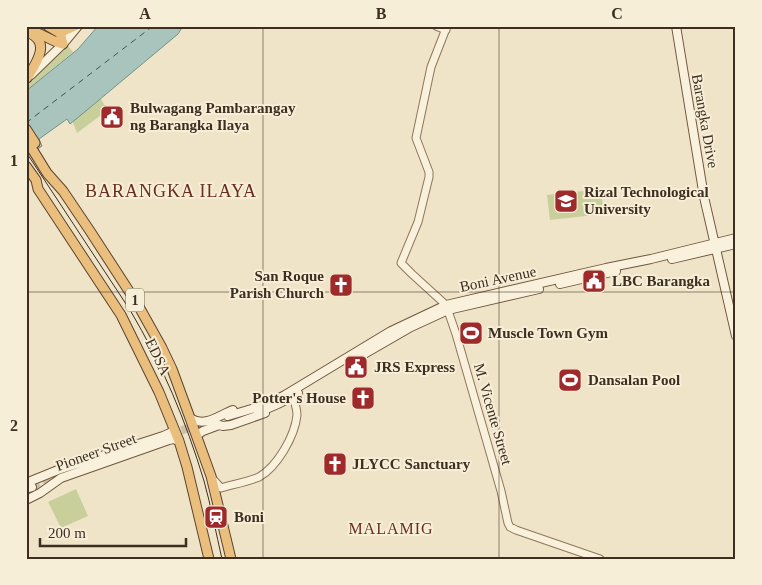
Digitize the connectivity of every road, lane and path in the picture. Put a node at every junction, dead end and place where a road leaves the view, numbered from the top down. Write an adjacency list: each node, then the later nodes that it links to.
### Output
1 (48, 26): 7 (highway)
2 (77, 26): 7 (highway); 8 (main road)
3 (436, 26): 5 (street)
4 (676, 26): 17 (main road, Barangka Drive)
5 (447, 28): 18 (street, M. Vicente Street)
6 (26, 31): 8 (highway); 9 (highway)
7 (57, 31): 8 (highway)
8 (63, 44): 9 (main road)
9 (27, 79)
10 (26, 129): 13 (highway, EDSA / 1)
11 (26, 139): 13 (highway, EDSA / 1)
12 (26, 166): 14 (highway, EDSA / 1)
13 (50, 171): 21 (highway, EDSA / 1)
14 (32, 182): 24 (highway, EDSA / 1)
15 (736, 238): 17 (main road, Boni Avenue)
16 (736, 244): 17 (main road, Boni Avenue)
17 (716, 246): 18 (main road, Boni Avenue); 19 (main road, Barangka Drive)
18 (447, 308): 20 (main road, Boni Avenue); 35 (street, M. Vicente Street)
19 (736, 336)
20 (288, 397): 22 (main road, Boni Avenue); 23 (main road, Boni Avenue); 23 (main road, Boni Avenue); 29 (street)
21 (190, 418): 23 (main road, Boni Avenue); 25 (highway, EDSA / 1)
22 (229, 418)
23 (218, 421): 25 (main road, Boni Avenue)
24 (174, 429): 26 (highway, EDSA / 1); 27 (main road, Pioneer Street)
25 (197, 435): 29 (highway, EDSA / 1)
26 (178, 441): 27 (main road, Pioneer Street); 33 (highway, EDSA / 1)
27 (148, 444): 28 (main road, Pioneer Street)
28 (60, 474): 30 (main road, Pioneer Street); 32 (main road, Pioneer Street)
29 (211, 476): 34 (highway, EDSA / 1)
30 (30, 488): 31 (main road, Pioneer Street)
31 (26, 496)
32 (26, 500)
33 (209, 559)
34 (231, 559)
35 (600, 559)

